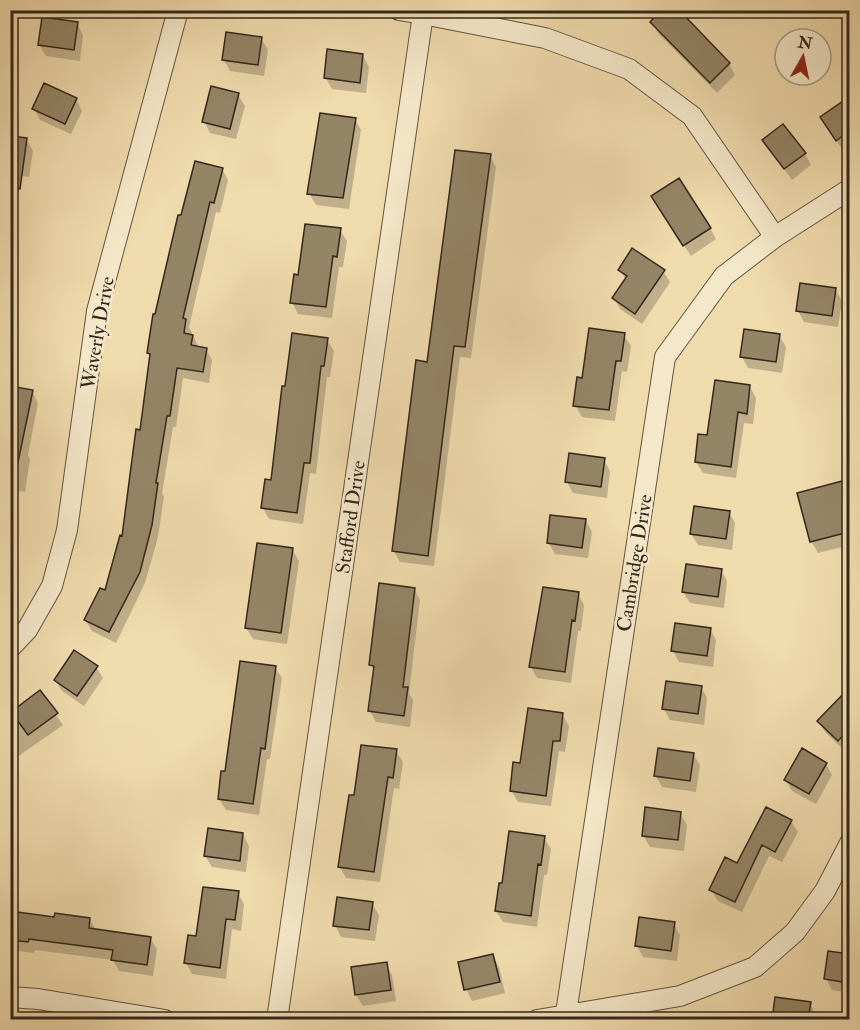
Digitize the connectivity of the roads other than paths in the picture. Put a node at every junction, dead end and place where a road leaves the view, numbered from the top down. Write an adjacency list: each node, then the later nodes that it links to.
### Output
1 (178, 10): 6 (street, Waverly Drive)
2 (399, 10): 3 (street)
3 (423, 14): 5 (street); 11 (street, Stafford Drive)
4 (849, 189): 5 (street, Cambridge Drive)
5 (775, 237): 9 (street, Cambridge Drive)
6 (10, 648)
7 (849, 843): 9 (street)
8 (10, 997): 10 (street)
9 (565, 1017): 12 (street)
10 (165, 1020)
11 (277, 1020)
12 (537, 1020)

